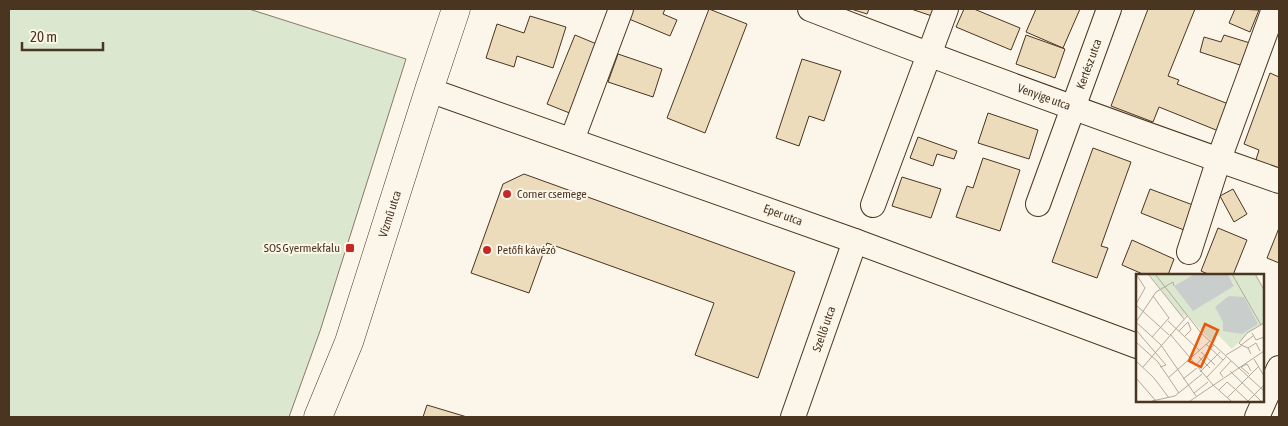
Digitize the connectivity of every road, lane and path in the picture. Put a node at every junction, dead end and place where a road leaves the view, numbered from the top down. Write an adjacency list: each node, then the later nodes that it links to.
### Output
1 (456, 9): 8 (main road, Vízmű utca)
2 (621, 9): 10 (street)
3 (810, 9): 7 (street, Venyige utca)
4 (946, 9): 7 (street)
5 (1109, 9): 9 (street, Kertész utca)
6 (1274, 9): 11 (street)
7 (929, 55): 9 (street, Venyige utca); 14 (street)
8 (429, 90): 10 (street, Eper utca); 20 (main road, Vízmű utca)
9 (1073, 108): 11 (street, Venyige utca); 13 (street, Kertész utca)
10 (572, 140): 15 (street, Eper utca)
11 (1219, 159): 12 (street, Venyige utca); 16 (street)
12 (1279, 180)
13 (1038, 204)
14 (873, 205)
15 (855, 241): 17 (street, Eper utca); 21 (street, Szellő utca)
16 (1189, 252)
17 (1136, 346)
18 (1279, 368): 19 (street)
19 (1270, 395): 22 (street)
20 (318, 417)
21 (794, 417)
22 (1257, 417)

